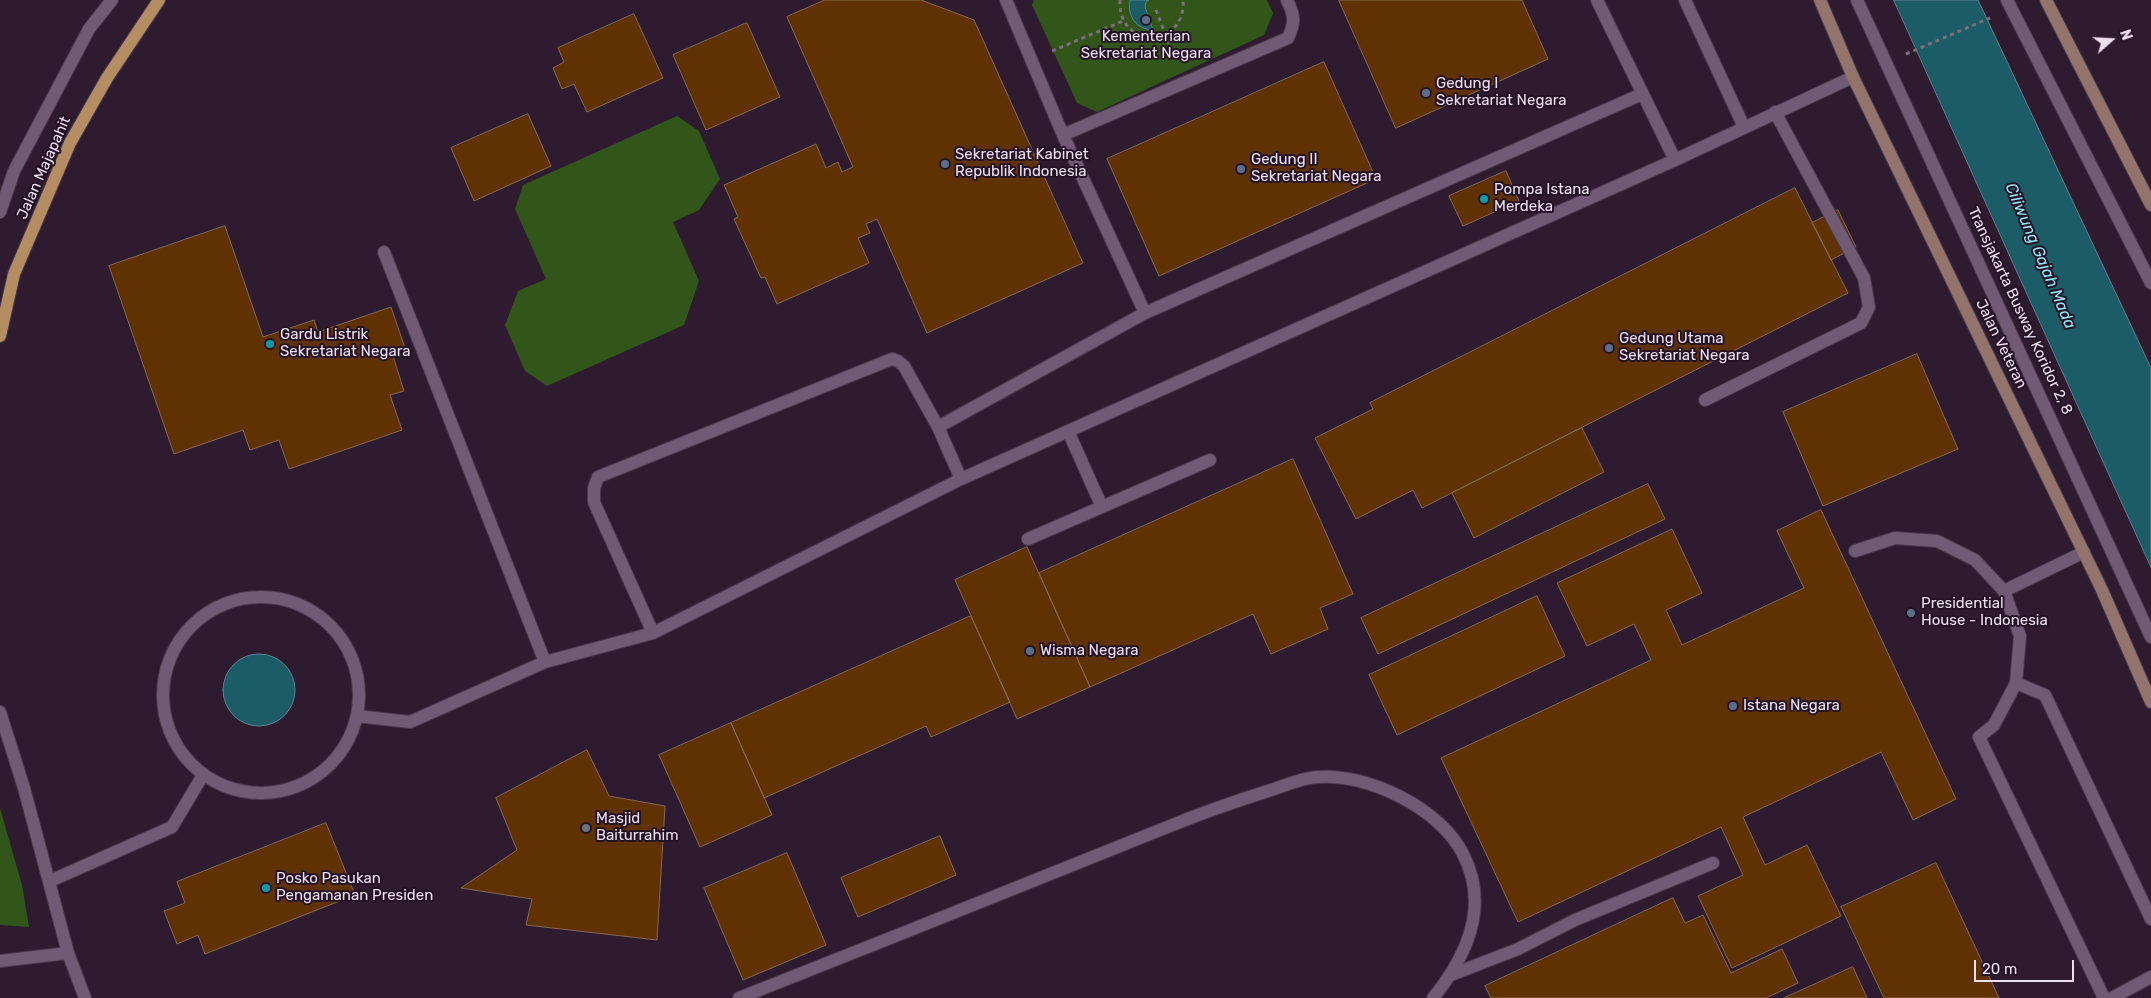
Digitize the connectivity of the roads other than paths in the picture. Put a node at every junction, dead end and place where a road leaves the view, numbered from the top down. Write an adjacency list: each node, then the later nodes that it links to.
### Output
1 (112, 0): 18 (lane)
2 (159, 0): 22 (main road, Jalan Majapahit)
3 (1006, 0): 15 (lane)
4 (1287, 0): 15 (lane)
5 (1597, 0): 12 (lane)
6 (1685, 0): 14 (lane)
7 (1820, 0): 11 (main road, Jalan Veteran)
8 (1857, 0): 34 (lane, Transjakarta Busway Koridor 2, 8)
9 (2007, 0): 20 (lane)
10 (2046, 0): 17 (main road)
11 (1853, 77): 13 (lane); 31 (main road, Jalan Veteran)
12 (1642, 94): 16 (lane); 21 (lane)
13 (1775, 112): 14 (lane); 23 (lane)
14 (1744, 127): 16 (lane)
15 (1063, 135): 21 (lane)
16 (1675, 160): 25 (lane)
17 (2151, 205)
18 (0, 212)
19 (384, 252): 35 (lane)
20 (2151, 283)
21 (1145, 313): 24 (lane)
22 (0, 336)
23 (1705, 400)
24 (938, 427): 27 (lane); 33 (lane)
25 (1068, 431): 27 (lane); 28 (lane)
26 (1210, 460): 28 (lane)
27 (961, 479): 33 (lane)
28 (1102, 507): 29 (lane)
29 (1028, 539)
30 (1855, 551): 32 (lane)
31 (2084, 552): 32 (lane); 37 (main road, Jalan Veteran)
32 (2004, 591): 36 (lane)
33 (653, 633): 35 (lane)
34 (2151, 637)
35 (544, 662): 39 (lane)
36 (2016, 683): 43 (lane); 51 (lane)
37 (2151, 702)
38 (0, 712): 42 (lane)
39 (357, 716): 40 (lane); 40 (lane)
40 (203, 775): 42 (lane)
41 (1713, 863): 46 (lane)
42 (50, 881): 44 (lane)
43 (2151, 920)
44 (68, 953): 45 (lane); 48 (lane)
45 (0, 961)
46 (1451, 975): 49 (lane); 50 (lane)
47 (2151, 977): 52 (lane)
48 (85, 998)
49 (739, 998)
50 (1433, 998)
51 (2104, 998)
52 (2112, 998)

